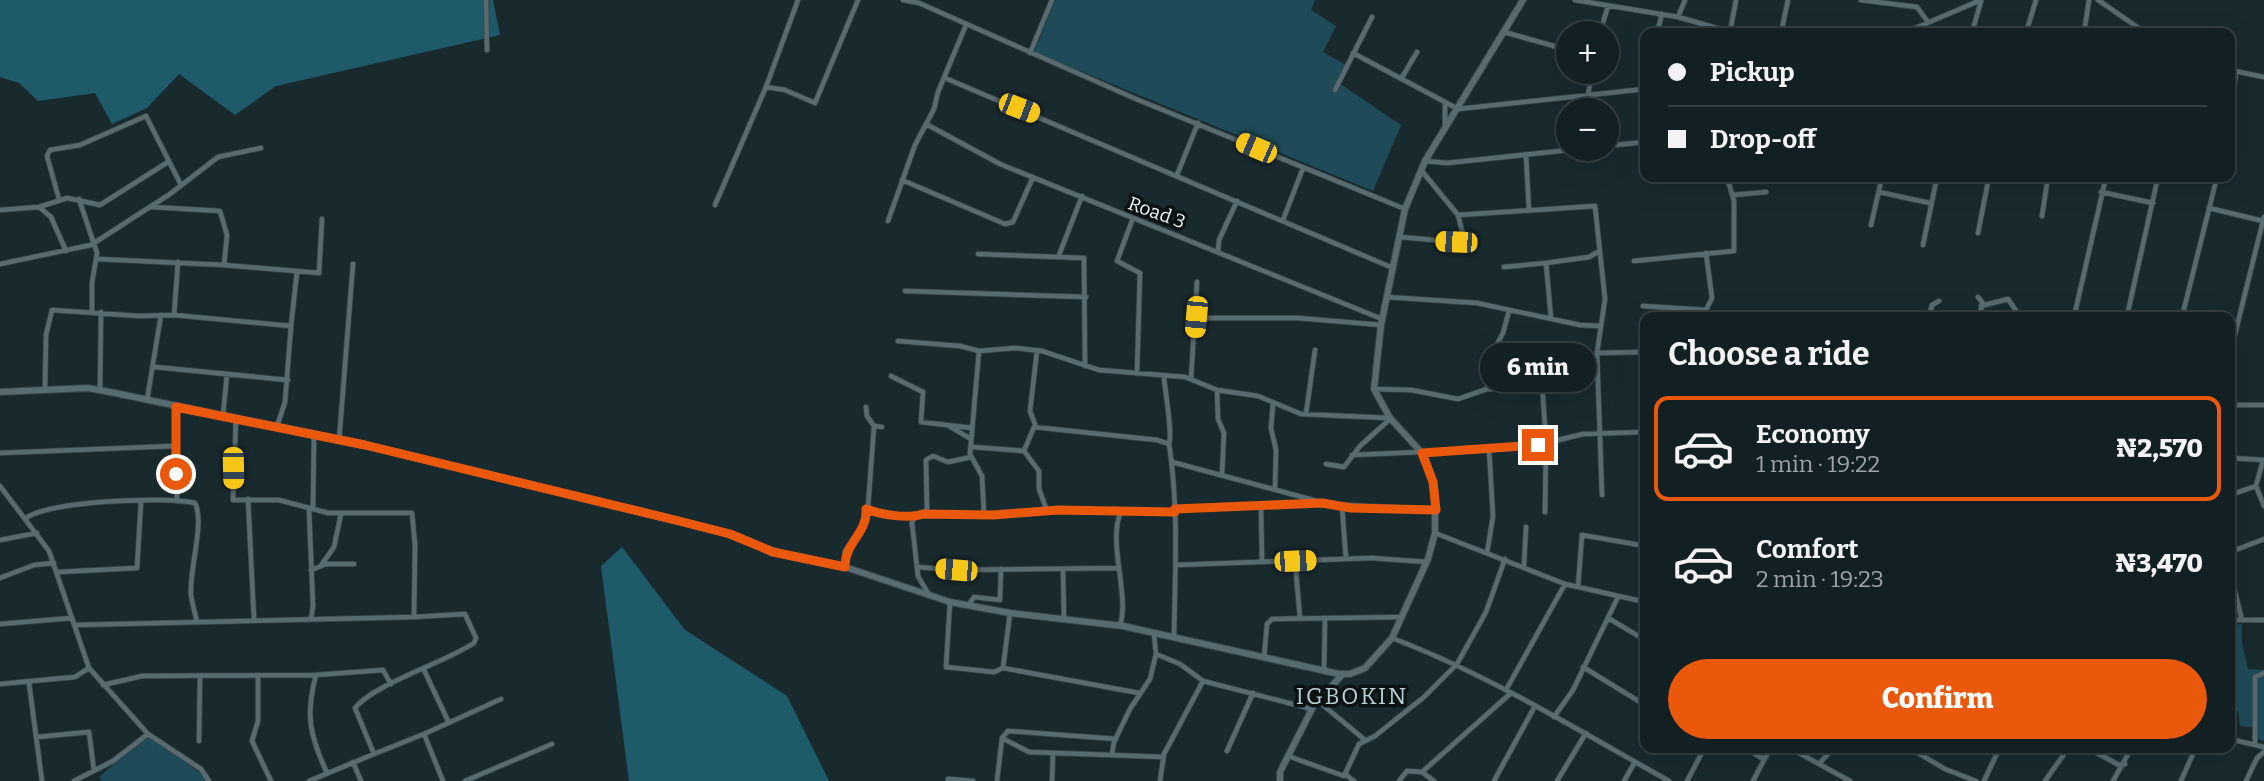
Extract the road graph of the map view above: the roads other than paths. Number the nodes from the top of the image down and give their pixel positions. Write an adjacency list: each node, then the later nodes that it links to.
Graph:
1 (486, 0): 36 (street)
2 (798, 0): 45 (street)
3 (858, 0): 45 (street)
4 (903, 0): 16 (street)
5 (1052, 0): 38 (street)
6 (1523, 0): 34 (main road)
7 (1575, 0): 17 (street)
8 (1685, 0): 21 (street)
9 (1736, 0): 27 (street)
10 (1788, 0): 28 (street)
11 (1861, 0): 23 (street)
12 (1977, 0): 23 (street); 30 (street)
13 (2036, 0): 31 (street)
14 (2089, 0): 32 (street)
15 (2099, 0): 33 (street)
16 (920, 1): 24 (street)
17 (1591, 2): 18 (street)
18 (1608, 6): 19 (street); 22 (street)
19 (1662, 14): 21 (street); 25 (street)
20 (1372, 17): 39 (street)
21 (1678, 17): 26 (street)
22 (1604, 21)
23 (1928, 22): 29 (street)
24 (963, 26): 38 (street); 42 (street)
25 (1658, 28)
26 (1715, 28)
27 (1733, 28)
28 (1782, 28)
29 (1918, 28)
30 (1973, 28)
31 (2028, 28)
32 (2085, 28)
33 (2135, 28)
34 (1504, 32): 35 (street); 49 (main road)
35 (1556, 47)
36 (487, 50)
37 (1417, 52): 43 (street)
38 (1030, 53): 53 (street)
39 (1353, 53): 43 (street); 47 (street)
40 (2235, 71): 41 (street)
41 (2264, 77)
42 (945, 78): 54 (street); 65 (street)
43 (1401, 79): 50 (street)
44 (1590, 84): 48 (street)
45 (766, 87): 87 (street)
46 (1640, 89): 48 (street)
47 (1335, 90)
48 (1588, 95): 51 (street)
49 (1466, 96): 51 (street); 52 (main road)
50 (1446, 105): 52 (street); 55 (street)
51 (1472, 107): 52 (street)
52 (1458, 110): 55 (main road)
53 (1198, 123): 63 (street); 65 (street)
54 (926, 124): 66 (street, Road 3); 67 (street)
55 (1445, 130): 61 (main road)
56 (1640, 143): 57 (street)
57 (1619, 145)
58 (261, 148): 76 (street)
59 (1556, 152): 60 (street)
60 (1526, 155): 61 (street); 93 (street)
61 (1425, 161): 64 (main road)
62 (168, 162): 76 (street); 82 (street); 83 (street)
63 (1303, 168): 91 (street); 99 (street)
64 (1421, 170): 91 (main road); 94 (street)
65 (1177, 175): 84 (street)
66 (1033, 177): 67 (street); 81 (street, Road 3)
67 (902, 180): 100 (street)
68 (1728, 182): 80 (street)
69 (1881, 182): 78 (street)
70 (1936, 182): 85 (street)
71 (1988, 182): 102 (street)
72 (2047, 182): 95 (street)
73 (2104, 182): 79 (street)
74 (2157, 182): 86 (street)
75 (2216, 182): 90 (street)
76 (181, 185): 88 (street)
77 (1766, 192): 80 (street)
78 (1879, 192): 85 (street); 101 (street)
79 (2101, 192): 86 (street); 138 (street)
80 (1732, 195): 111 (street)
81 (1082, 196): 96 (street, Road 3); 113 (street)
82 (59, 199): 83 (street); 89 (street)
83 (79, 199): 105 (street)
84 (1237, 201): 99 (street); 104 (street)
85 (1930, 203): 106 (street)
86 (2153, 204): 139 (street)
87 (715, 205)
88 (151, 207): 105 (street); 120 (street)
89 (39, 208): 92 (street); 109 (street)
90 (2208, 208): 98 (street); 140 (street)
91 (1405, 209): 103 (main road)
92 (0, 210)
93 (1529, 210): 94 (street); 108 (street)
94 (1458, 215): 103 (street)
95 (2042, 216)
96 (1133, 218): 107 (street, Road 3); 158 (street)
97 (322, 219): 123 (street)
98 (2263, 219): 148 (street)
99 (1283, 220): 122 (street)
100 (888, 221)
101 (1871, 225)
102 (1978, 233)
103 (1400, 237): 122 (main road)
104 (1219, 240): 107 (street); 110 (street)
105 (96, 242): 109 (street); 114 (street)
106 (1923, 245)
107 (1209, 247): 110 (street, Road 3)
108 (1601, 250): 117 (street); 147 (street)
109 (66, 251): 118 (street)
110 (1218, 252): 145 (street, Road 3)
111 (1706, 253): 115 (street); 130 (street)
112 (978, 254): 113 (street)
113 (1059, 255): 126 (street)
114 (97, 259): 116 (street); 133 (street)
115 (1634, 261)
116 (178, 262): 120 (street); 142 (street)
117 (1546, 263): 121 (street); 144 (street)
118 (0, 264)
119 (353, 264): 191 (street)
120 (224, 265): 123 (street)
121 (1504, 267)
122 (1393, 268): 127 (main road)
123 (297, 272): 146 (street)
124 (1197, 282): 143 (street)
125 (905, 291): 126 (street)
126 (1086, 297): 156 (street)
127 (1386, 297): 132 (street); 145 (main road)
128 (1978, 297): 131 (street)
129 (1939, 301): 135 (street)
130 (1643, 306)
131 (1981, 306): 136 (street); 137 (street)
132 (1509, 310): 144 (street); 166 (street)
133 (92, 311): 134 (street); 164 (street)
134 (102, 312): 141 (street); 168 (street)
135 (1930, 312)
136 (1980, 312)
137 (2017, 312)
138 (2075, 312)
139 (2128, 312)
140 (2183, 312)
141 (161, 315): 142 (street); 157 (street)
142 (174, 315): 146 (street)
143 (1196, 317): 145 (street); 162 (street)
144 (1551, 318): 147 (street)
145 (1382, 322): 165 (main road)
146 (291, 326): 163 (street)
147 (1601, 326): 154 (street)
148 (2235, 334)
149 (898, 341): 150 (street)
150 (979, 351): 151 (street); 185 (street)
151 (1037, 351): 156 (street); 186 (street)
152 (1315, 351): 177 (street)
153 (1640, 352): 154 (street)
154 (1597, 353): 187 (street)
155 (1530, 359): 167 (street)
156 (1085, 366): 158 (street)
157 (155, 367): 159 (street); 171 (street)
158 (1138, 372): 161 (street)
159 (227, 374): 163 (street); 178 (street)
160 (891, 376): 183 (street)
161 (1164, 377): 162 (street); 193 (street)
162 (1191, 379): 169 (street)
163 (288, 380): 181 (street)
164 (45, 387): 168 (main road); 170 (main road)
165 (1374, 389): 166 (street); 180 (main road)
166 (1487, 389): 167 (street)
167 (1541, 389): 192 (street)
168 (100, 390): 171 (main road)
169 (1217, 390): 172 (street); 206 (street)
170 (0, 392)
171 (147, 400): 175 (main road)
172 (1273, 404): 177 (street); 209 (street)
173 (2235, 405): 174 (street)
174 (2264, 405)
175 (176, 407): 178 (main road); 194 (street)
176 (866, 407): 182 (street)
177 (1306, 414): 180 (street)
178 (223, 416): 179 (main road)
179 (236, 418): 181 (main road); 212 (street)
180 (1390, 418): 199 (main road); 200 (street)
181 (277, 426): 189 (main road)
182 (874, 426): 184 (street); 220 (street)
183 (948, 426): 185 (street); 190 (street)
184 (882, 427)
185 (972, 428): 190 (street)
186 (1036, 428): 193 (street); 197 (street)
187 (1599, 432): 188 (street); 192 (street); 211 (street)
188 (1640, 432)
189 (314, 434): 191 (main road); 219 (street)
190 (972, 440): 195 (street)
191 (339, 442): 249 (main road)
192 (1546, 442): 196 (street); 224 (street)
193 (1169, 444): 203 (street)
194 (174, 446): 198 (street); 213 (street)
195 (973, 447): 197 (street); 201 (street)
196 (1489, 449): 199 (street); 238 (street)
197 (1024, 451): 222 (street)
198 (0, 453)
199 (1422, 453): 200 (street); 221 (main road)
200 (1352, 455): 205 (street)
201 (971, 457): 226 (street); 227 (street)
202 (2235, 458): 204 (street)
203 (1172, 461): 206 (street); 223 (street)
204 (2264, 462): 208 (street)
205 (1326, 464)
206 (1222, 474): 209 (street)
207 (0, 486): 230 (street)
208 (2256, 486): 210 (street); 217 (street)
209 (1275, 488): 215 (street)
210 (2235, 493)
211 (1602, 495)
212 (248, 499): 219 (street); 273 (street)
213 (177, 501): 214 (street); 278 (street)
214 (141, 502): 230 (street); 255 (street)
215 (1322, 503): 216 (street); 218 (street)
216 (1342, 506): 221 (street); 239 (street)
217 (2264, 506)
218 (1261, 507): 223 (street); 242 (street)
219 (309, 509): 225 (street); 253 (street)
220 (866, 509): 229 (street); 249 (street)
221 (1436, 510): 233 (main road)
222 (1047, 511): 227 (street); 228 (street)
223 (1175, 511): 228 (street); 247 (street)
224 (1545, 512)
225 (341, 514): 245 (street); 266 (street)
226 (923, 514): 227 (street); 229 (street)
227 (984, 514)
228 (1119, 514): 251 (street)
229 (914, 517): 250 (street)
230 (26, 518): 232 (street)
231 (1526, 527): 248 (street)
232 (37, 533): 235 (street); 244 (street)
233 (1435, 533): 238 (street); 243 (main road)
234 (2264, 539): 237 (street)
235 (0, 540)
236 (1640, 545): 258 (street)
237 (2235, 550)
238 (1488, 553): 240 (street)
239 (1346, 559): 241 (street); 243 (street)
240 (1505, 559): 248 (street); 288 (street)
241 (1295, 561): 242 (street); 269 (street)
242 (1262, 562): 247 (street)
243 (1427, 562): 267 (main road)
244 (54, 563): 255 (street); 256 (street)
245 (322, 564): 246 (street); 253 (street)
246 (354, 564)
247 (1176, 565): 283 (street)
248 (1524, 565): 257 (street)
249 (845, 567): 260 (main road)
250 (920, 568): 252 (street); 260 (street)
251 (1118, 568): 254 (street); 281 (street)
252 (1002, 569): 254 (street); 264 (street)
253 (311, 570): 272 (street)
254 (1063, 570): 274 (street)
255 (58, 572): 268 (street)
256 (0, 578)
257 (1566, 584): 258 (street); 304 (street)
258 (1578, 587): 261 (street)
259 (2235, 592): 276 (street)
260 (930, 595): 262 (main road)
261 (1618, 597): 263 (street); 271 (street)
262 (950, 601): 264 (main road); 291 (street)
263 (1640, 601)
264 (969, 604): 265 (main road)
265 (1010, 613): 274 (main road); 291 (street)
266 (414, 617): 272 (street); 292 (street)
267 (1401, 617): 270 (street); 285 (main road)
268 (72, 618): 279 (street); 280 (street)
269 (1300, 618): 270 (street); 287 (street)
270 (1325, 618): 293 (street)
271 (1608, 618): 284 (street); 289 (street)
272 (311, 619): 273 (street)
273 (254, 620): 278 (street)
274 (1064, 620): 281 (main road)
275 (2235, 620): 276 (street)
276 (2242, 620): 277 (street)
277 (2264, 620)
278 (197, 622): 280 (street)
279 (0, 624)
280 (75, 625): 290 (street)
281 (1120, 626): 282 (main road)
282 (1154, 634): 283 (main road); 286 (street)
283 (1174, 637): 287 (main road)
284 (1640, 637)
285 (1392, 638): 288 (street); 295 (main road)
286 (1156, 654): 299 (street); 305 (street)
287 (1264, 659): 293 (main road)
288 (1457, 664): 304 (street); 320 (street)
289 (1583, 667): 309 (street); 312 (street)
290 (89, 668): 300 (street); 303 (street)
291 (1003, 668): 305 (street)
292 (424, 670): 302 (street); 313 (street)
293 (1324, 671): 295 (main road)
294 (2264, 673): 324 (street)
295 (1343, 674): 308 (main road)
296 (258, 675): 297 (street); 298 (street); 359 (street)
297 (316, 675): 302 (street); 353 (street)
298 (200, 676): 303 (street); 322 (street)
299 (1203, 681): 306 (street); 343 (street)
300 (29, 683): 301 (street); 317 (street)
301 (0, 684)
302 (391, 684): 340 (street)
303 (103, 685): 315 (street)
304 (1509, 692): 310 (street); 352 (street)
305 (1139, 693): 319 (street)
306 (1253, 694): 311 (street); 326 (street)
307 (501, 699): 313 (street)
308 (1318, 702): 311 (main road); 320 (street)
309 (1640, 702)
310 (1535, 706): 312 (street); 372 (street)
311 (1312, 709): 342 (main road)
312 (1554, 717): 314 (street)
313 (449, 723): 316 (street)
314 (1586, 733): 346 (street); 373 (street)
315 (148, 734): 350 (street); 358 (street)
316 (424, 734): 340 (street); 362 (street)
317 (37, 737): 350 (street); 356 (street)
318 (1002, 738): 319 (street); 328 (street); 365 (street)
319 (1116, 739): 341 (street)
320 (1365, 740): 349 (street)
321 (2235, 740): 324 (street)
322 (200, 741)
323 (552, 744): 363 (street)
324 (2255, 744): 325 (street)
325 (2264, 747)
326 (1227, 751)
327 (2264, 752): 384 (street)
328 (1053, 753): 341 (street); 366 (street)
329 (1702, 753): 376 (street)
330 (1754, 753): 344 (street)
331 (1767, 753): 344 (street)
332 (1798, 753): 347 (street)
333 (1829, 753): 347 (street)
334 (1918, 753): 379 (street)
335 (1997, 753): 380 (street)
336 (2065, 753): 381 (street)
337 (2097, 753): 348 (street)
338 (2129, 753): 348 (street)
339 (2193, 753): 383 (street)
340 (374, 754): 345 (street)
341 (1112, 754): 343 (street)
342 (1288, 756): 351 (street); 368 (main road)
343 (1163, 758): 367 (street)
344 (1763, 759): 377 (street)
345 (353, 762): 353 (street); 361 (street)
346 (1635, 762): 374 (street); 375 (street)
347 (1819, 764): 378 (street)
348 (2121, 766): 382 (street)
349 (1346, 768): 351 (street); 354 (street)
350 (94, 771): 357 (street)
351 (1337, 771): 354 (street)
352 (1422, 772): 370 (street); 371 (street)
353 (327, 773): 360 (street)
354 (1345, 776): 369 (street)
355 (948, 779): 364 (street)
356 (42, 781)
357 (75, 781)
358 (209, 781)
359 (271, 781)
360 (309, 781)
361 (361, 781)
362 (443, 781)
363 (466, 781)
364 (973, 781)
365 (997, 781)
366 (1052, 781)
367 (1160, 781)
368 (1280, 781)
369 (1354, 781)
370 (1399, 781)
371 (1434, 781)
372 (1494, 781)
373 (1558, 781)
374 (1624, 781)
375 (1669, 781)
376 (1687, 781)
377 (1753, 781)
378 (1850, 781)
379 (1976, 781)
380 (1984, 781)
381 (2045, 781)
382 (2113, 781)
383 (2181, 781)
384 (2246, 781)

